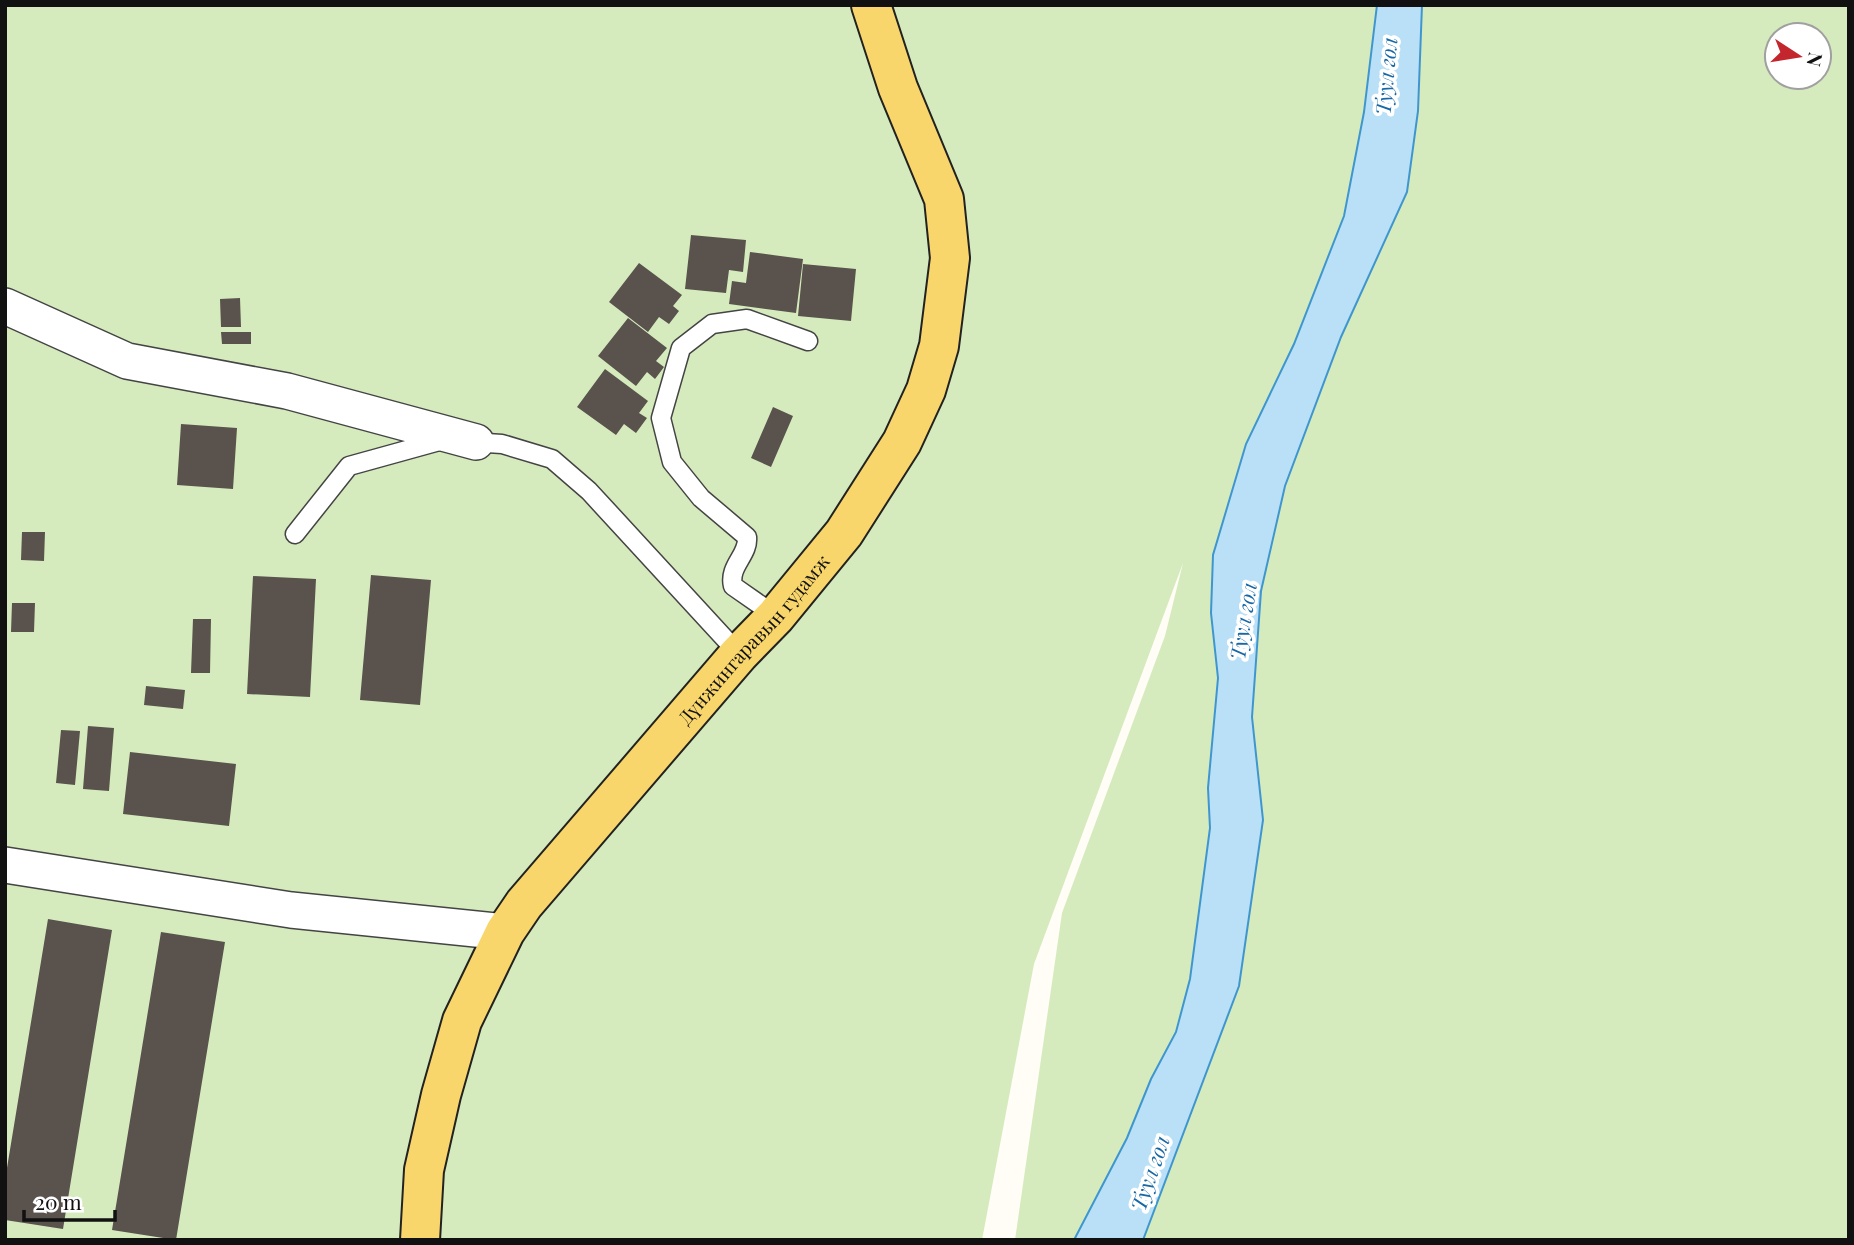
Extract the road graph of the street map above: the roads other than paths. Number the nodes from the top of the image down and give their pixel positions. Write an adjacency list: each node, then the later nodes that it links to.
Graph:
1 (871, 5): 6 (main road, Дүнжингаравын гудамж)
2 (5, 306): 4 (street)
3 (808, 341): 6 (lane)
4 (476, 442): 5 (lane); 7 (lane)
5 (295, 534)
6 (776, 617): 7 (main road, Дүнжингаравын гудамж)
7 (738, 654): 9 (main road, Дүнжингаравын гудамж)
8 (5, 865): 9 (street)
9 (505, 932): 10 (main road, Дүнжингаравын гудамж)
10 (420, 1240)

